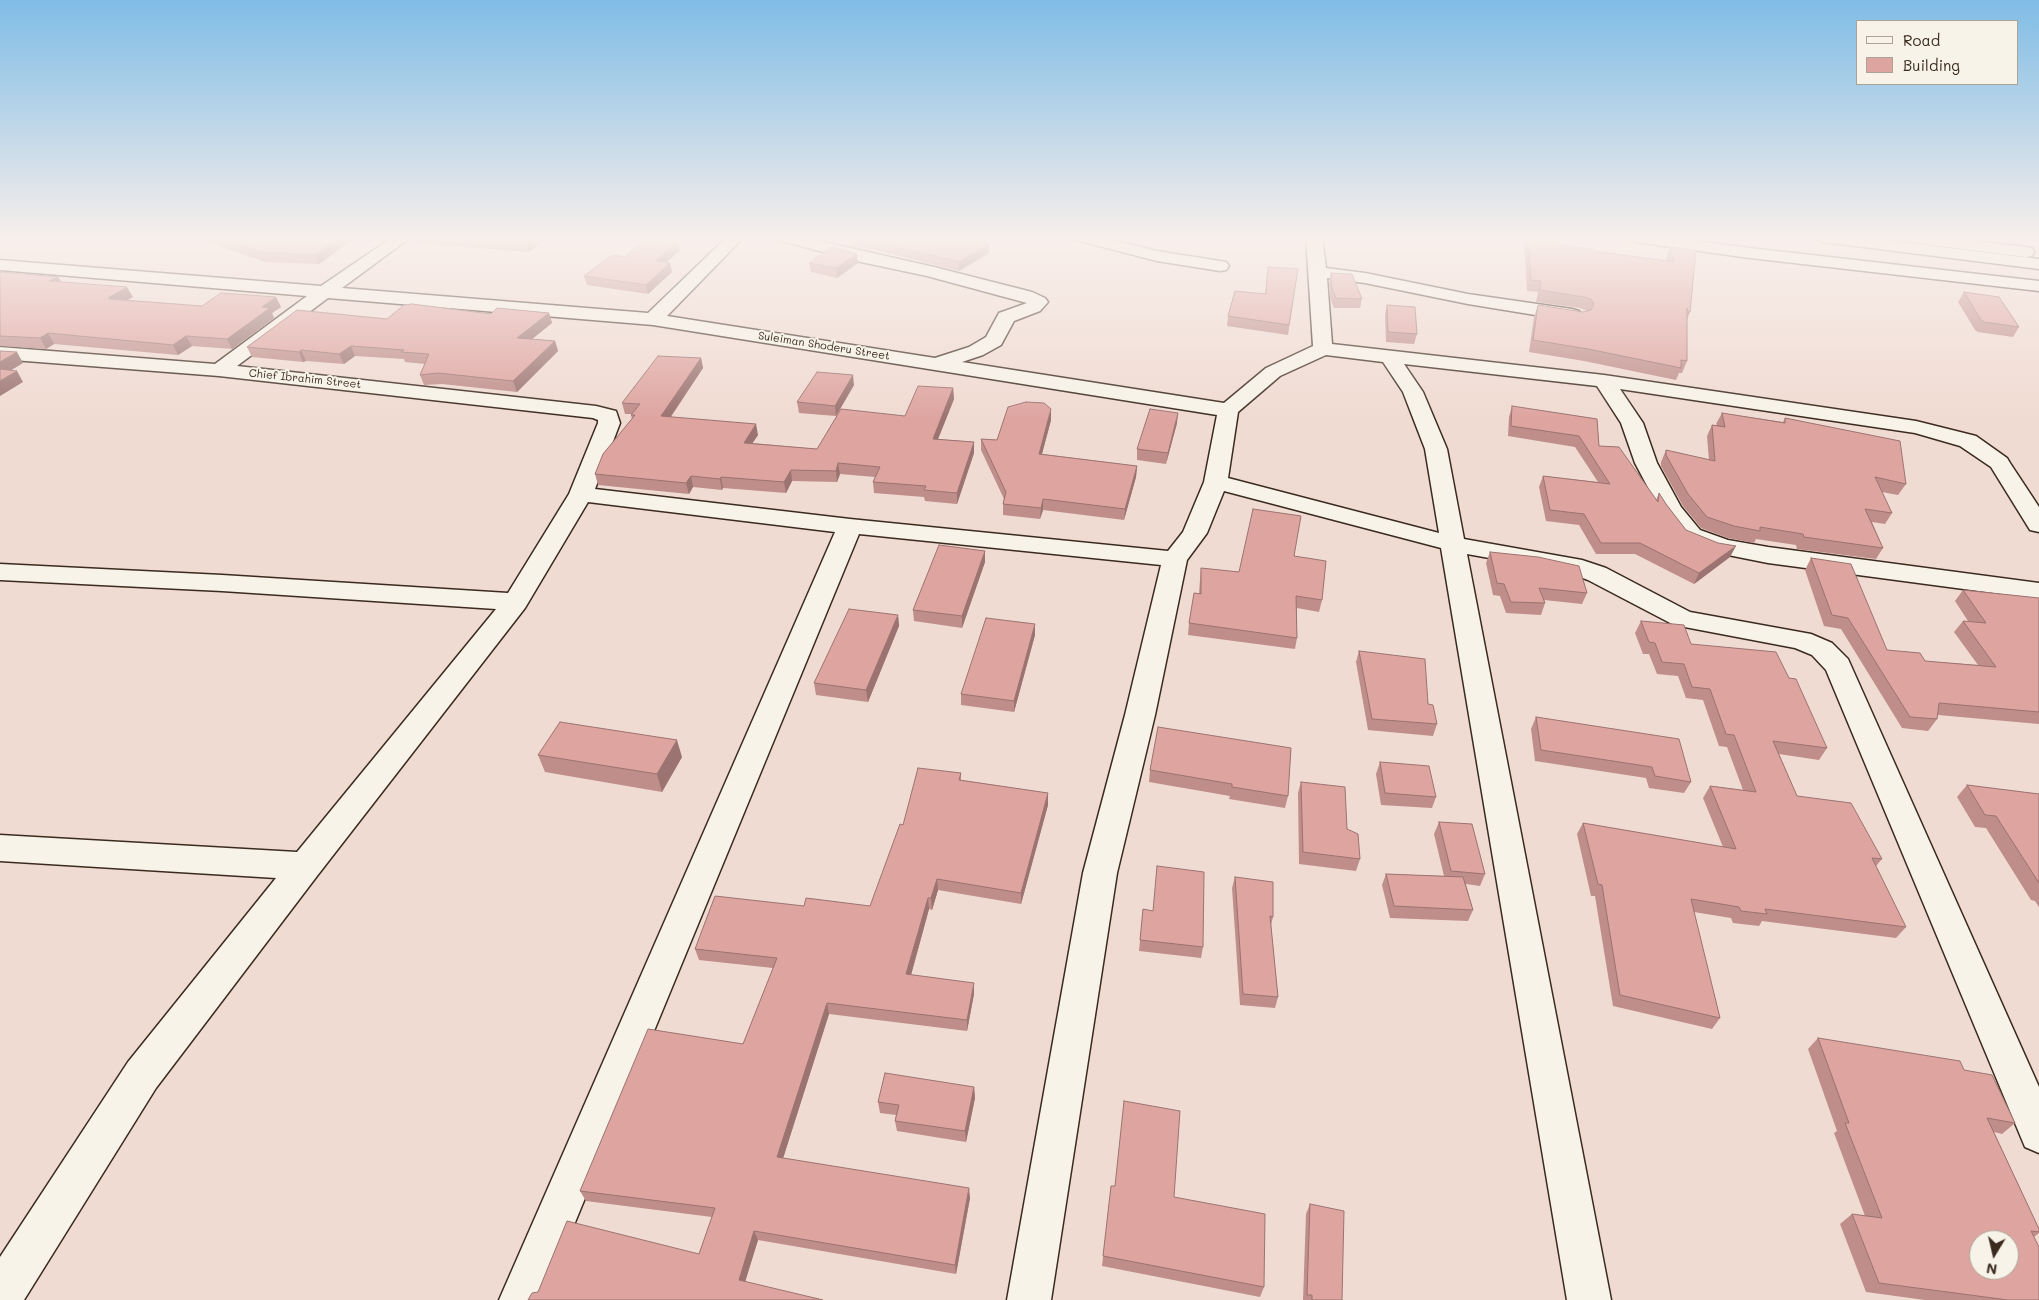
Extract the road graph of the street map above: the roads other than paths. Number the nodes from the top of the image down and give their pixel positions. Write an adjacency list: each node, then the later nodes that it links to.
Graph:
1 (316, 298): 13 (main road)
2 (393, 298): 8 (main road, Suleiman Shoderu Street)
3 (675, 298): 8 (main road)
4 (1030, 298): 12 (main road)
5 (1320, 298): 9 (main road)
6 (1461, 298): 7 (main road)
7 (1579, 316)
8 (653, 319): 12 (main road, Suleiman Shoderu Street)
9 (1323, 349): 11 (main road); 15 (main road)
10 (0, 353): 13 (main road, Chief Ibrahim Street)
11 (1390, 358): 14 (main road); 20 (main road)
12 (938, 364): 15 (main road, Suleiman Shoderu Street)
13 (219, 370): 17 (main road, Chief Ibrahim Street)
14 (1604, 381): 18 (main road); 23 (main road)
15 (1228, 410): 16 (main road)
16 (1216, 482): 20 (main road); 21 (main road)
17 (581, 494): 19 (main road); 24 (main road)
18 (2039, 525)
19 (850, 526): 21 (main road); 29 (main road)
20 (1453, 544): 27 (main road); 31 (main road)
21 (1175, 559): 30 (main road)
22 (0, 572): 24 (main road)
23 (2039, 590)
24 (516, 602): 26 (main road)
25 (0, 848): 26 (main road)
26 (305, 866): 28 (main road)
27 (2039, 1132)
28 (0, 1296)
29 (521, 1300)
30 (1029, 1300)
31 (1589, 1300)

